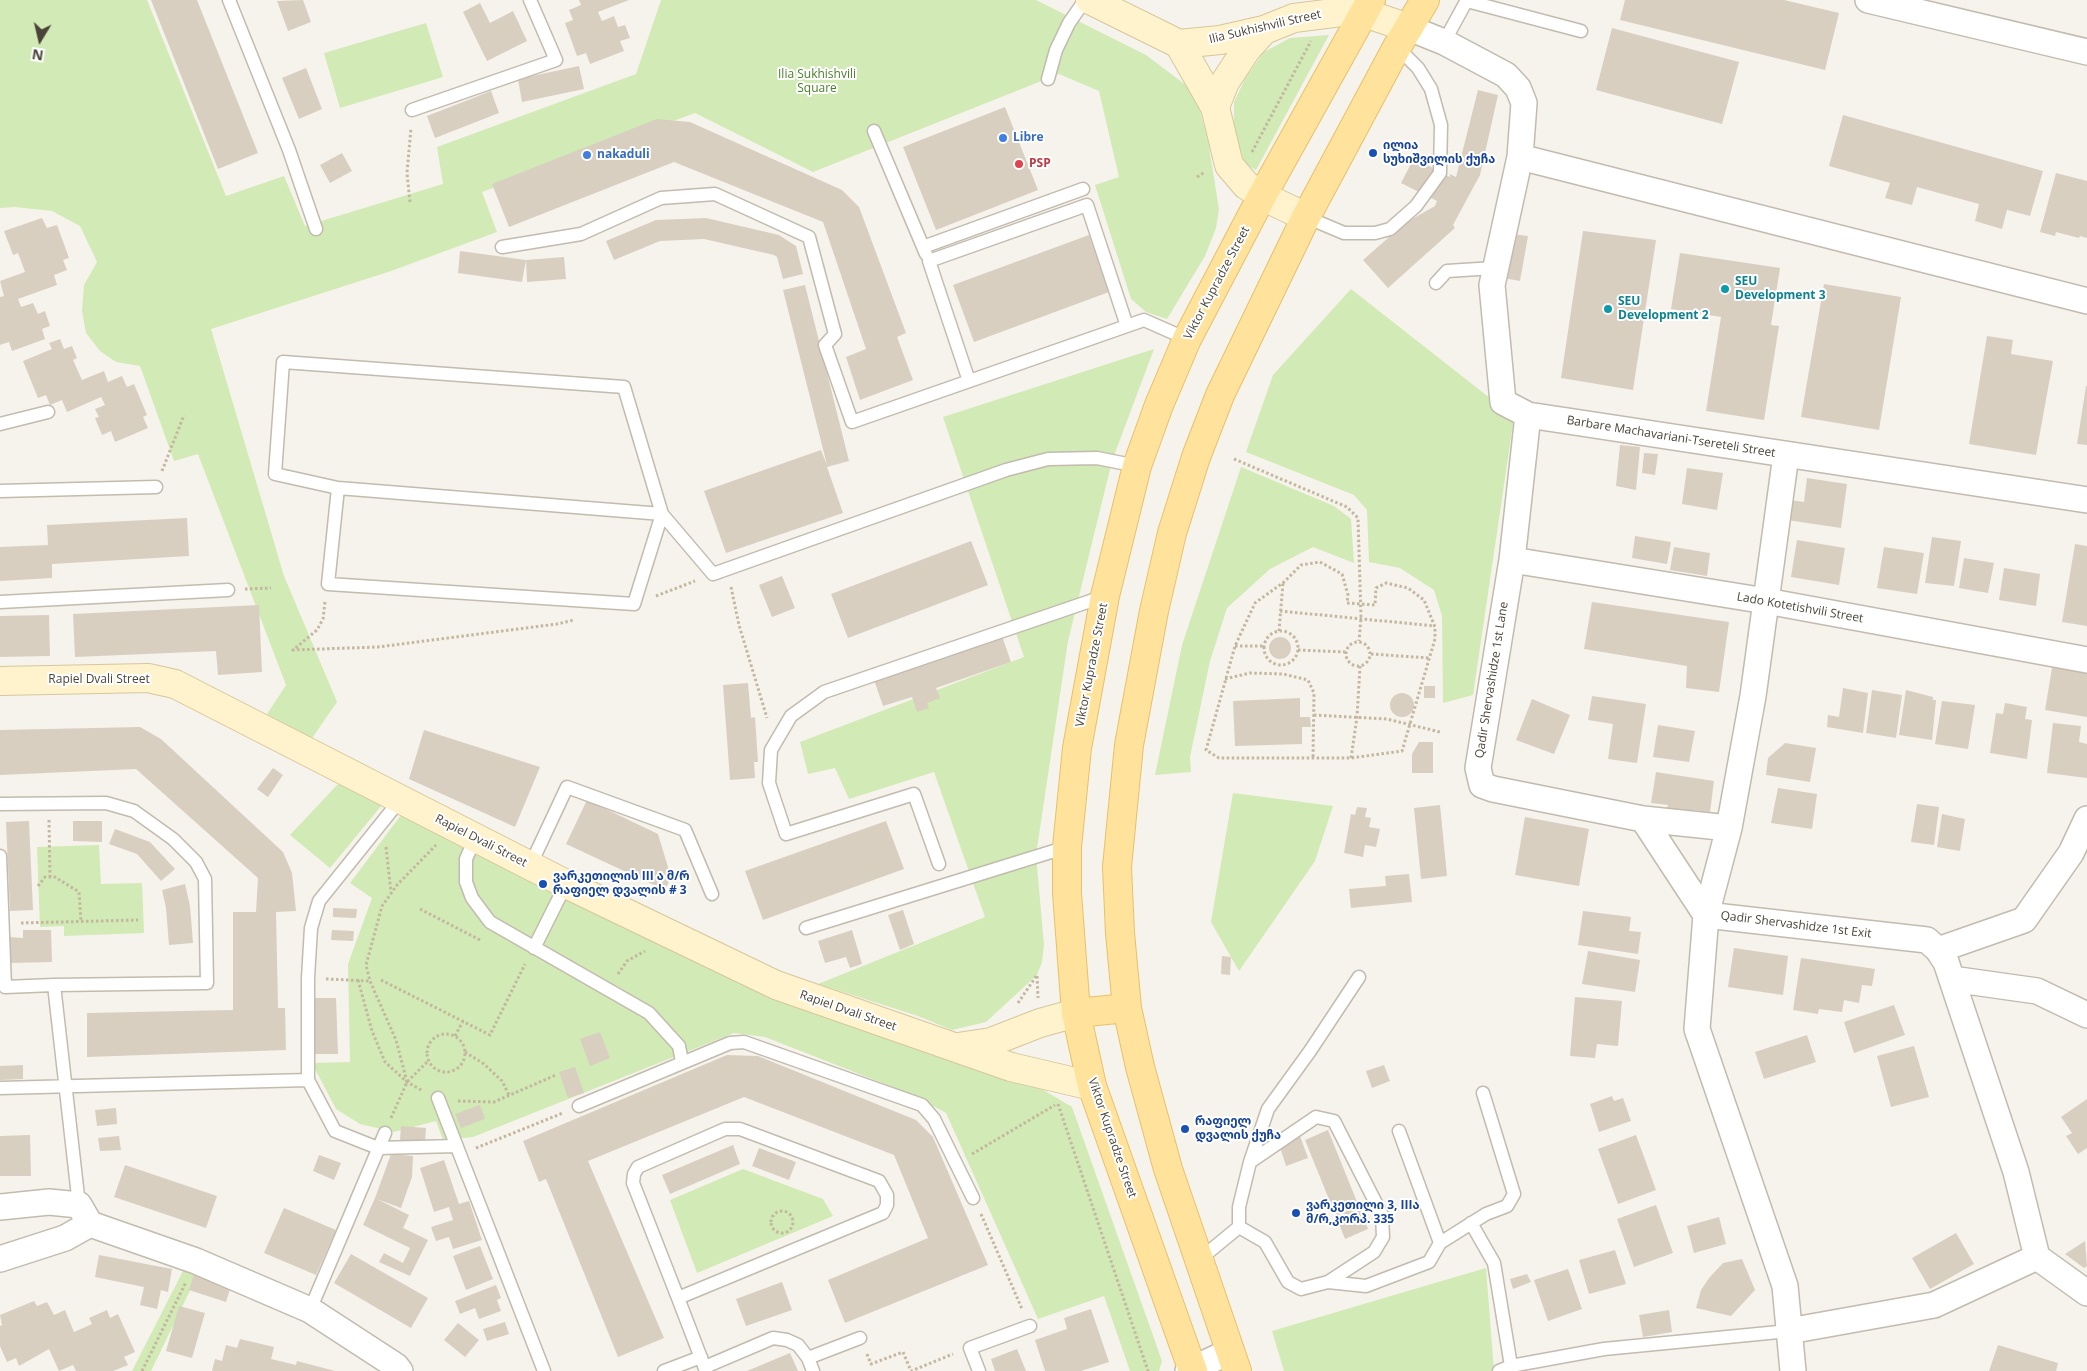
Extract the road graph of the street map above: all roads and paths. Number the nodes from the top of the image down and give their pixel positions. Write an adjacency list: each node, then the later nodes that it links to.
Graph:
1 (228, 0): 26 (lane)
2 (530, 0): 18 (lane)
3 (1085, 0): 16 (lane)
4 (1090, 0): 14 (street)
5 (1425, 0): 11 (main road)
6 (1467, 0): 10 (lane); 13 (lane)
7 (1868, 0): 15 (street)
8 (1368, 7): 9 (street, Ilia Sukhishvili Street); 11 (street, Ilia Sukhishvili Street); 23 (main road, Viktor Kupradze Street)
9 (1264, 30): 14 (street, Ilia Sukhishvili Street); 17 (street)
10 (1581, 31)
11 (1403, 37): 13 (street, Barbare Machavariani-Tsereteli Street); 25 (main road); 25 (lane)
12 (1312, 39): 20 (path)
13 (1444, 42): 21 (street, Barbare Machavariani-Tsereteli Street)
14 (1179, 44): 17 (street)
15 (2087, 52)
16 (1048, 79)
17 (1215, 107): 23 (street)
18 (412, 110): 24 (path)
19 (874, 131): 28 (lane)
20 (1252, 153)
21 (1520, 157): 30 (street, Barbare Machavariani-Tsereteli Street); 32 (street)
22 (1083, 189): 28 (lane)
23 (1262, 196): 25 (street); 34 (main road, Viktor Kupradze Street)
24 (410, 202)
25 (1306, 218): 119 (main road)
26 (316, 229)
27 (502, 247): 35 (lane)
28 (922, 247): 29 (lane)
29 (929, 261): 33 (lane); 35 (lane)
30 (1494, 268): 31 (lane); 38 (street, Barbare Machavariani-Tsereteli Street)
31 (1436, 283)
32 (2087, 301)
33 (1127, 326): 34 (lane); 35 (lane)
34 (1187, 339): 42 (main road, Viktor Kupradze Street)
35 (969, 381)
36 (48, 412): 39 (lane)
37 (184, 415): 43 (path)
38 (1528, 415): 40 (street, Barbare Machavariani-Tsereteli Street); 48 (street, Qadir Shervashidze 1st Lane)
39 (0, 424)
40 (1786, 455): 46 (street, Barbare Machavariani-Tsereteli Street); 55 (street)
41 (1234, 458): 58 (path)
42 (1137, 466): 49 (lane); 54 (main road, Viktor Kupradze Street)
43 (156, 487): 45 (lane)
44 (338, 488): 47 (lane); 47 (lane); 51 (lane)
45 (0, 491)
46 (2087, 500)
47 (662, 514): 49 (lane); 57 (lane)
48 (1512, 560): 55 (street, Lado Kotetishvili Street); 87 (street, Qadir Shervashidze 1st Lane)
49 (728, 569): 57 (path); 81 (path)
50 (1284, 582): 58 (path); 59 (path); 65 (path)
51 (328, 584): 57 (lane); 61 (path)
52 (271, 588): 53 (path)
53 (228, 590): 56 (lane)
54 (1105, 596): 81 (lane); 92 (main road, Viktor Kupradze Street)
55 (1766, 601): 71 (street, Lado Kotetishvili Street); 90 (street)
56 (0, 602)
57 (634, 604)
58 (1361, 605): 60 (path); 62 (path)
59 (1280, 611): 60 (path); 63 (path)
60 (1361, 618): 62 (path); 64 (path)
61 (576, 619)
62 (1435, 627): 70 (path)
63 (1278, 632): 66 (path); 67 (path)
64 (1359, 641): 68 (path); 69 (path)
65 (1235, 646): 66 (path); 75 (path)
66 (1264, 646): 72 (path)
67 (1298, 650): 68 (path); 72 (path)
68 (1346, 652): 73 (path)
69 (1371, 654): 70 (path); 73 (path)
70 (1430, 658): 79 (path)
71 (2087, 660)
72 (1283, 665): 74 (path)
73 (1360, 666): 78 (path)
74 (1283, 674): 75 (path); 77 (path)
75 (1225, 679): 82 (path)
76 (0, 681): 84 (street, Rapiel Dvali Street)
77 (1314, 715): 78 (path); 82 (path)
78 (1357, 716): 79 (path); 83 (path)
79 (1411, 725): 80 (path); 83 (path)
80 (1440, 732)
81 (775, 743): 94 (lane)
82 (1313, 758): 83 (path)
83 (1351, 758)
84 (400, 800): 89 (lane); 91 (street, Rapiel Dvali Street)
85 (0, 804): 86 (lane)
86 (48, 804): 96 (path); 117 (lane)
87 (1643, 819): 90 (street, Qadir Shervashidze 1st Lane); 102 (street)
88 (2087, 819): 108 (street)
89 (381, 824): 100 (path); 112 (lane)
90 (1729, 828): 102 (street)
91 (464, 833): 95 (street, Rapiel Dvali Street); 100 (path); 107 (lane)
92 (1067, 847): 106 (lane); 121 (main road, Viktor Kupradze Street)
93 (0, 856): 99 (lane)
94 (939, 864)
95 (530, 866): 97 (street, Rapiel Dvali Street); 101 (lane)
96 (50, 877): 98 (path); 104 (path)
97 (566, 884): 107 (lane); 126 (street, Rapiel Dvali Street)
98 (38, 886)
99 (1, 891): 105 (lane)
100 (391, 893): 116 (path)
101 (712, 894)
102 (1706, 915): 108 (street, Qadir Shervashidze 1st Exit); 162 (street, Qadir Shervashidze 1st Exit)
103 (138, 920): 104 (path)
104 (81, 922): 105 (path)
105 (2, 924): 117 (lane)
106 (806, 928)
107 (534, 948): 118 (lane)
108 (1938, 950): 113 (street)
109 (646, 951): 118 (path)
110 (526, 963): 123 (path)
111 (1359, 977): 144 (lane)
112 (308, 978): 114 (path); 131 (lane)
113 (1952, 979): 122 (street); 153 (street)
114 (358, 980): 116 (path); 132 (path)
115 (381, 980): 123 (path)
116 (370, 981): 132 (path)
117 (54, 985): 133 (lane)
118 (607, 989): 129 (lane)
119 (1127, 1008): 121 (main road); 155 (main road)
120 (1014, 1010): 124 (path)
121 (1076, 1013): 124 (street, Rapiel Dvali Street); 134 (main road, Viktor Kupradze Street)
122 (2087, 1015)
123 (462, 1021): 125 (path)
124 (1040, 1023): 126 (street, Rapiel Dvali Street)
125 (455, 1036): 127 (path); 128 (path)
126 (956, 1047): 134 (street, Rapiel Dvali Street)
127 (465, 1052): 128 (path); 137 (path)
128 (428, 1061): 132 (path)
129 (682, 1062): 139 (lane); 145 (lane)
130 (556, 1074): 137 (path)
131 (308, 1080): 133 (lane); 142 (lane)
132 (407, 1082): 138 (path); 141 (path)
133 (64, 1086): 135 (lane); 149 (lane)
134 (1092, 1086): 169 (main road, Viktor Kupradze Street)
135 (0, 1088)
136 (1483, 1093): 150 (lane)
137 (510, 1095): 138 (path)
138 (438, 1098): 143 (lane)
139 (579, 1106): 143 (path)
140 (1399, 1131): 152 (lane)
141 (385, 1133): 142 (lane)
142 (378, 1148): 143 (lane); 160 (lane)
143 (458, 1151): 172 (lane)
144 (1250, 1162): 151 (lane); 157 (lane)
145 (956, 1163): 146 (lane); 176 (path)
146 (973, 1198): 161 (path)
147 (0, 1207): 149 (street)
148 (776, 1212): 148 (path)
149 (84, 1215): 154 (street); 156 (street)
150 (1471, 1223): 152 (lane); 168 (lane)
151 (1239, 1227): 155 (lane); 157 (lane)
152 (1440, 1243): 157 (lane)
153 (2037, 1257): 158 (street); 162 (street)
154 (0, 1259)
155 (1200, 1259): 166 (main road)
156 (196, 1262): 160 (street); 170 (path)
157 (1328, 1282)
158 (2087, 1293)
159 (678, 1298): 159 (lane); 167 (lane)
160 (310, 1310): 171 (street)
161 (1030, 1326): 164 (lane)
162 (1789, 1330): 168 (lane); 177 (street, Qadir Shervashidze 1st Exit)
163 (860, 1338): 164 (path); 165 (lane)
164 (970, 1348): 175 (lane)
165 (808, 1358): 167 (lane); 174 (lane)
166 (1234, 1361): 169 (street)
167 (704, 1365): 173 (lane)
168 (1505, 1368)
169 (1191, 1370)
170 (142, 1371)
171 (400, 1371)
172 (544, 1371)
173 (664, 1371)
174 (813, 1371)
175 (979, 1371)
176 (1148, 1371)
177 (1793, 1371)

